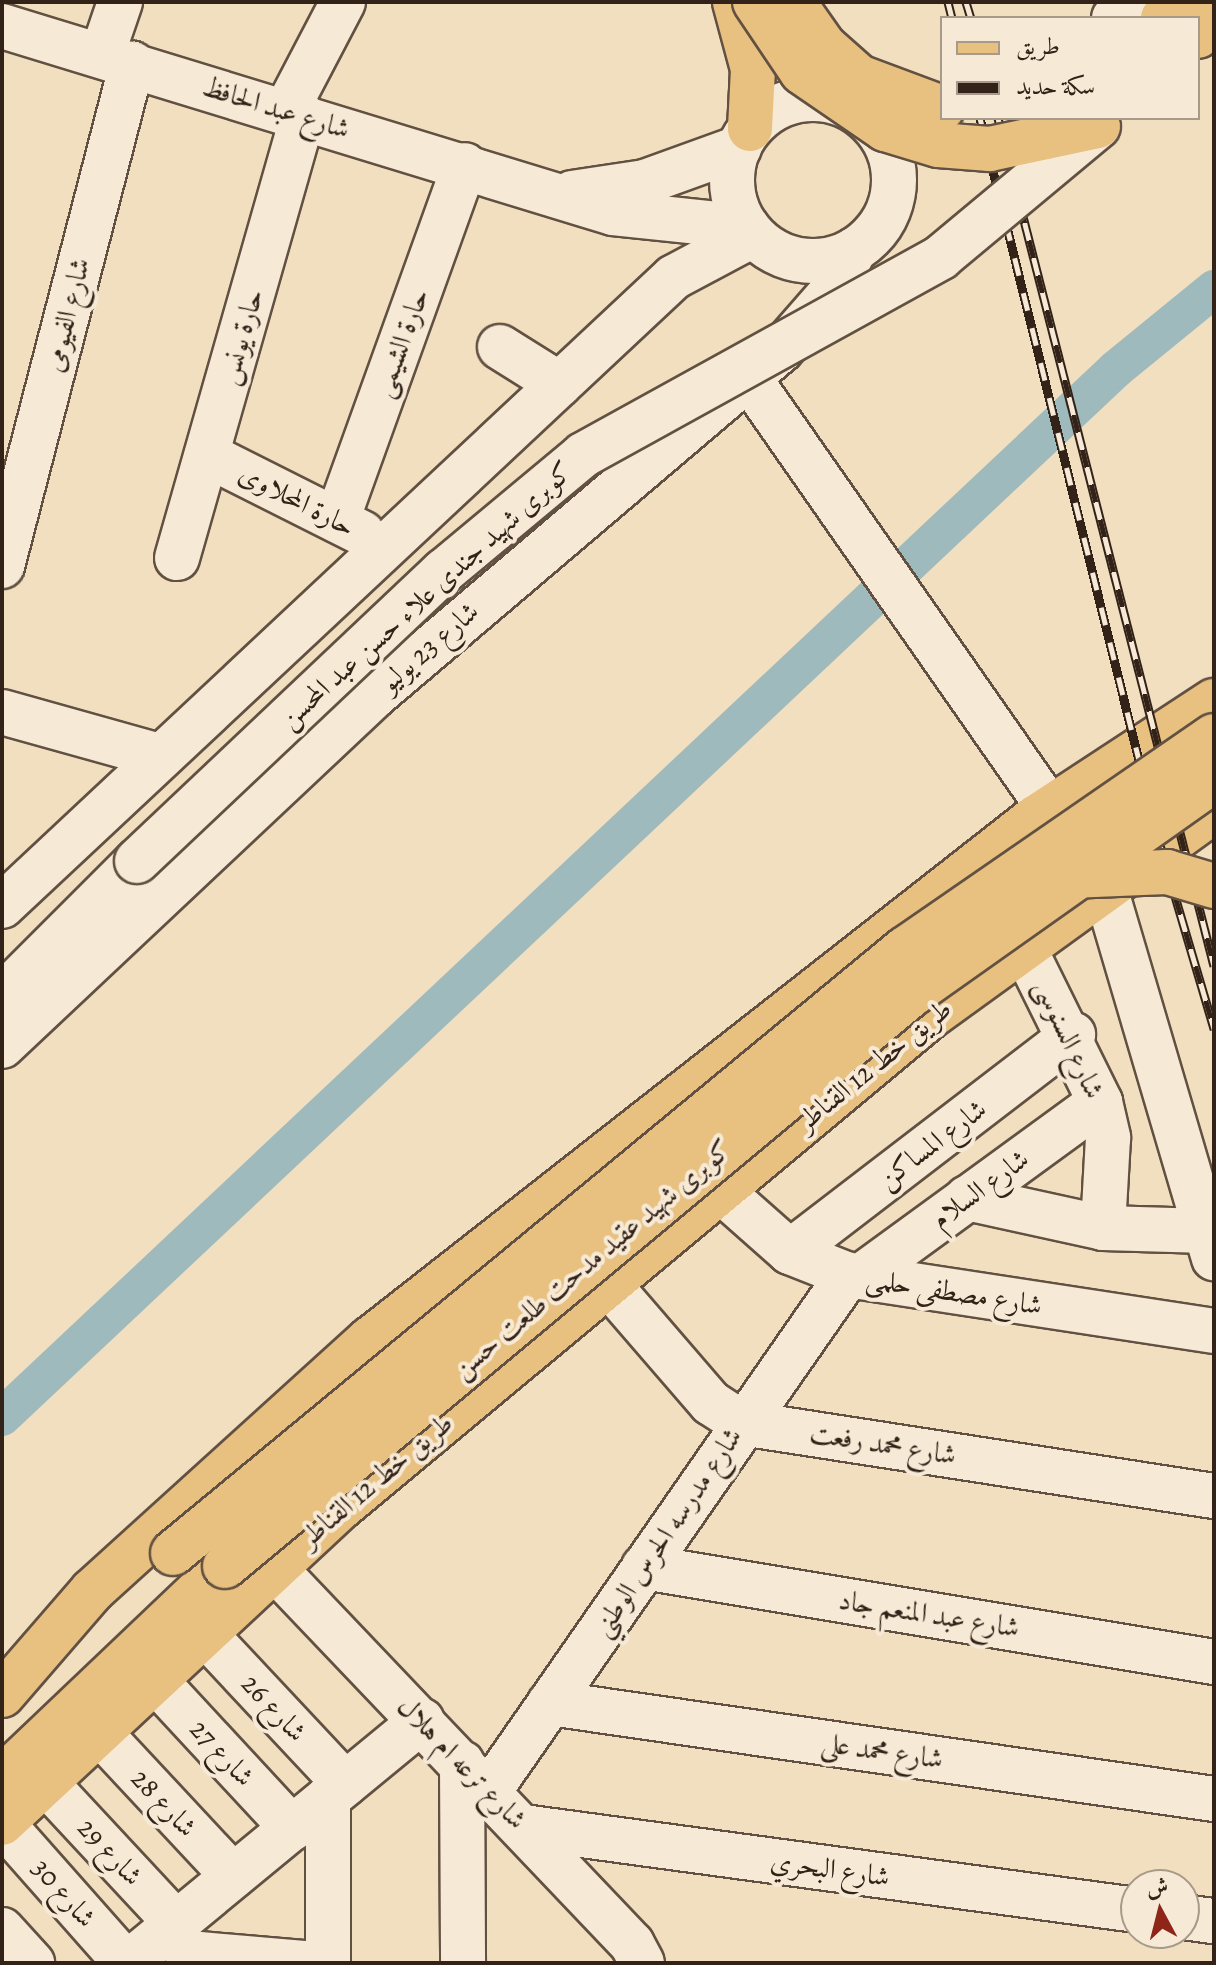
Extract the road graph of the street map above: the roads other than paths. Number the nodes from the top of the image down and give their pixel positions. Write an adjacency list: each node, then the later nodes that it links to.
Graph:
1 (120, 2): 10 (street, شارع الفيومى)
2 (343, 2): 14 (street, حارة يونس)
3 (735, 2): 16 (main road)
4 (755, 2): 15 (main road, bridge)
5 (793, 2): 12 (main road, bridge)
6 (799, 2): 11 (main road)
7 (1181, 2): 8 (main road)
8 (1165, 16)
9 (2, 26): 10 (street, شارع عبد الحافظ)
10 (117, 60): 14 (street, شارع عبد الحافظ); 28 (street, شارع الفيومى)
11 (851, 109): 13 (street); 16 (street); 20 (street)
12 (940, 109)
13 (940, 111)
14 (294, 114): 17 (street, شارع عبد الحافظ); 24 (street, حارة يونس)
15 (1102, 122): 40 (street, كوبرى شهيد جندى علاء حسن عبد المحسن, bridge)
16 (744, 139): 18 (street, شارع عبد الحافظ); 19 (street)
17 (465, 165): 18 (street, شارع عبد الحافظ); 25 (street, حارة الشيمى)
18 (549, 194): 19 (street, شارع عبد الحافظ)
19 (750, 231): 20 (street); 22 (street)
20 (854, 250): 23 (street, شارع 23 يوليو)
21 (500, 347): 22 (street)
22 (559, 384): 26 (street)
23 (736, 387): 35 (street); 42 (street, شارع 23 يوليو)
24 (207, 455): 25 (street, حارة المحلاوى); 27 (street, حارة يونس)
25 (337, 520): 26 (street, حارة المحلاوى)
26 (385, 545): 32 (street)
27 (177, 558)
28 (2, 566)
29 (1214, 701): 35 (main road)
30 (2, 712): 32 (street)
31 (1214, 736): 63 (main road, كوبرى شهيد عقيد مدحت طلعت حسن, bridge)
32 (160, 756): 38 (street)
33 (1214, 780): 37 (main road, كوبرى شهيد عقيد مدحت طلعت حسن, bridge)
34 (1214, 811): 37 (main road)
35 (1044, 812): 37 (street); 59 (main road)
36 (1214, 886): 37 (main road, bridge)
37 (1094, 897): 39 (main road, طريق خط 12 القناطر); 47 (street); 65 (main road, كوبرى شهيد عقيد مدحت طلعت حسن, bridge)
38 (2, 906)
39 (1024, 948): 41 (street, شارع السنوسى); 44 (main road, طريق خط 12 القناطر)
40 (2, 996)
41 (1073, 1035): 43 (street, شارع السنوسى); 48 (street, شارع المساكن)
42 (2, 1046)
43 (1100, 1102): 45 (street, شارع السلام); 46 (street, شارع السنوسى)
44 (721, 1191): 48 (street, شارع مصطفى حلمى); 50 (main road, طريق خط 12 القناطر)
45 (967, 1198): 46 (street); 49 (street, شارع السلام)
46 (1103, 1228): 47 (street)
47 (1210, 1245)
48 (790, 1252): 49 (street, شارع مصطفى حلمى)
49 (854, 1276): 51 (street, شارع مصطفى حلمى); 52 (street, شارع مدرسه الحرس الوطني)
50 (609, 1285): 52 (street, شارع محمد رفعت); 55 (main road, طريق خط 12 القناطر)
51 (1214, 1331)
52 (742, 1423): 53 (street, شارع محمد رفعت); 54 (street, شارع مدرسه الحرس الوطني)
53 (1214, 1496)
54 (644, 1567): 57 (street, شارع عبد المنعم جاد); 60 (street, شارع مدرسه الحرس الوطني)
55 (274, 1568): 56 (main road, طريق خط 12 القناطر); 61 (street, شارع ترعه ام هلال)
56 (203, 1632): 58 (main road, طريق خط 12 القناطر); 66 (street, شارع 26)
57 (1214, 1662)
58 (153, 1678): 62 (main road, طريق خط 12 القناطر); 70 (street, شارع 27)
59 (2, 1695)
60 (550, 1703): 64 (street, شارع مدرسه الحرس الوطني); 67 (street, شارع محمد على)
61 (422, 1721): 64 (street, شارع ترعه ام هلال); 66 (street)
62 (96, 1729): 65 (main road, طريق خط 12 القناطر); 71 (street, شارع 28)
63 (2, 1731)
64 (476, 1777): 69 (street, شارع ترعه ام هلال); 79 (street)
65 (22, 1779): 68 (main road, طريق خط 12 القناطر); 73 (street, شارع 29)
66 (337, 1791): 70 (street); 78 (street)
67 (1214, 1799)
68 (2, 1823): 76 (street, شارع 30)
69 (523, 1827): 72 (street, شارع البحري); 80 (street, شارع ترعه ام هلال)
70 (292, 1828): 71 (street)
71 (233, 1876): 73 (street)
72 (1120, 1908)
73 (172, 1926): 76 (street); 77 (street, شارع 29)
74 (2, 1930): 75 (street)
75 (32, 1963)
76 (127, 1963)
77 (304, 1963)
78 (328, 1963)
79 (463, 1963)
80 (642, 1963)

